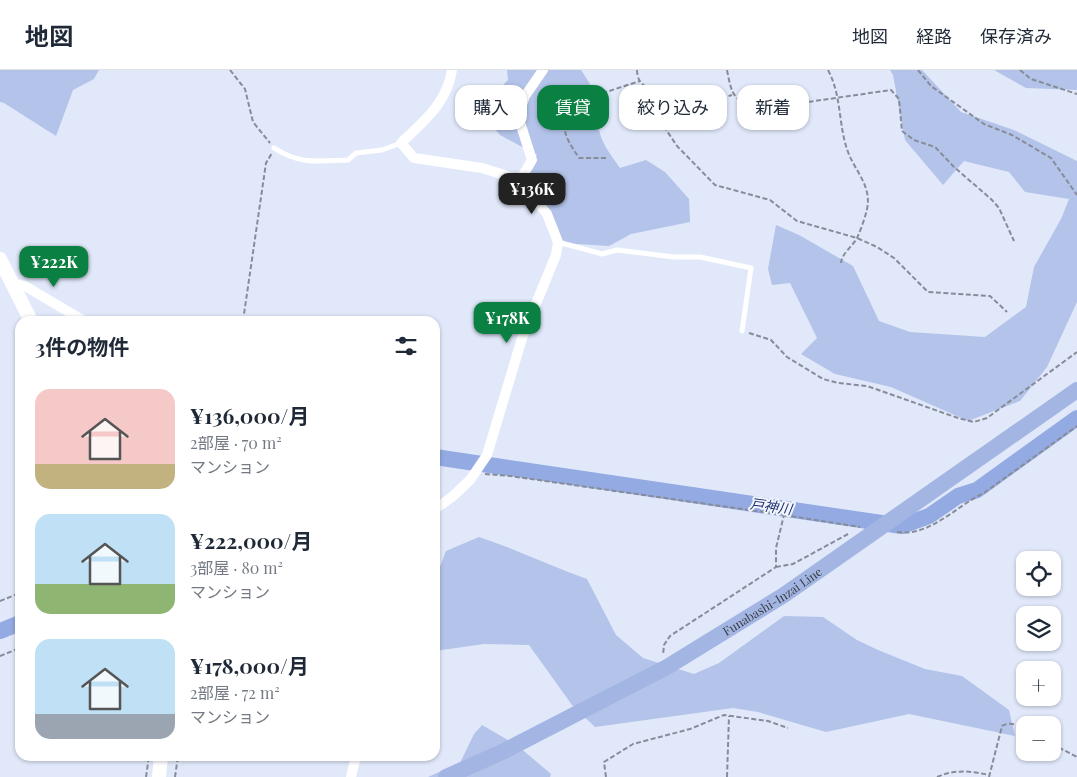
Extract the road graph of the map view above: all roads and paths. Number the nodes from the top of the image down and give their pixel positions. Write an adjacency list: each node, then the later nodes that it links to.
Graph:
1 (230, 70): 17 (path)
2 (452, 70): 16 (street)
3 (542, 70): 19 (street)
4 (637, 70): 9 (path)
5 (727, 70): 11 (path)
6 (828, 70): 14 (path)
7 (918, 70): 20 (path)
8 (1020, 70): 12 (path)
9 (640, 81): 10 (path); 18 (path)
10 (645, 85)
11 (732, 94): 13 (path); 14 (path)
12 (1077, 94)
13 (727, 96)
14 (838, 99): 21 (path); 22 (path)
15 (666, 130): 21 (path)
16 (401, 143): 17 (lane); 19 (street)
17 (274, 148): 30 (path)
18 (606, 158)
19 (520, 180): 23 (street)
20 (1077, 195)
21 (857, 238): 25 (path); 27 (path)
22 (1014, 241)
23 (558, 242): 31 (lane); 34 (street)
24 (0, 259): 26 (street)
25 (841, 263)
26 (12, 283): 28 (street); 29 (street)
27 (1007, 312)
28 (28, 316)
29 (76, 316)
30 (244, 316)
31 (742, 332): 32 (path)
32 (1077, 352)
33 (1077, 390): 42 (main road, Funabashi-Inzai Line)
34 (476, 472): 35 (street); 37 (path)
35 (440, 505)
36 (860, 526): 37 (path)
37 (776, 568): 42 (path)
38 (15, 595): 39 (path)
39 (0, 601)
40 (15, 650): 41 (path)
41 (0, 656)
42 (667, 667): 57 (main road, Funabashi-Inzai Line)
43 (729, 716): 45 (path); 58 (path); 59 (path)
44 (1016, 725): 52 (path)
45 (788, 728)
46 (1061, 749): 47 (path)
47 (1077, 757)
48 (148, 761): 53 (path)
49 (161, 761): 54 (street)
50 (178, 761): 55 (path)
51 (355, 761): 56 (street)
52 (989, 776): 60 (path)
53 (146, 777)
54 (159, 777)
55 (176, 777)
56 (352, 777)
57 (446, 777)
58 (606, 777)
59 (726, 777)
60 (937, 777)

